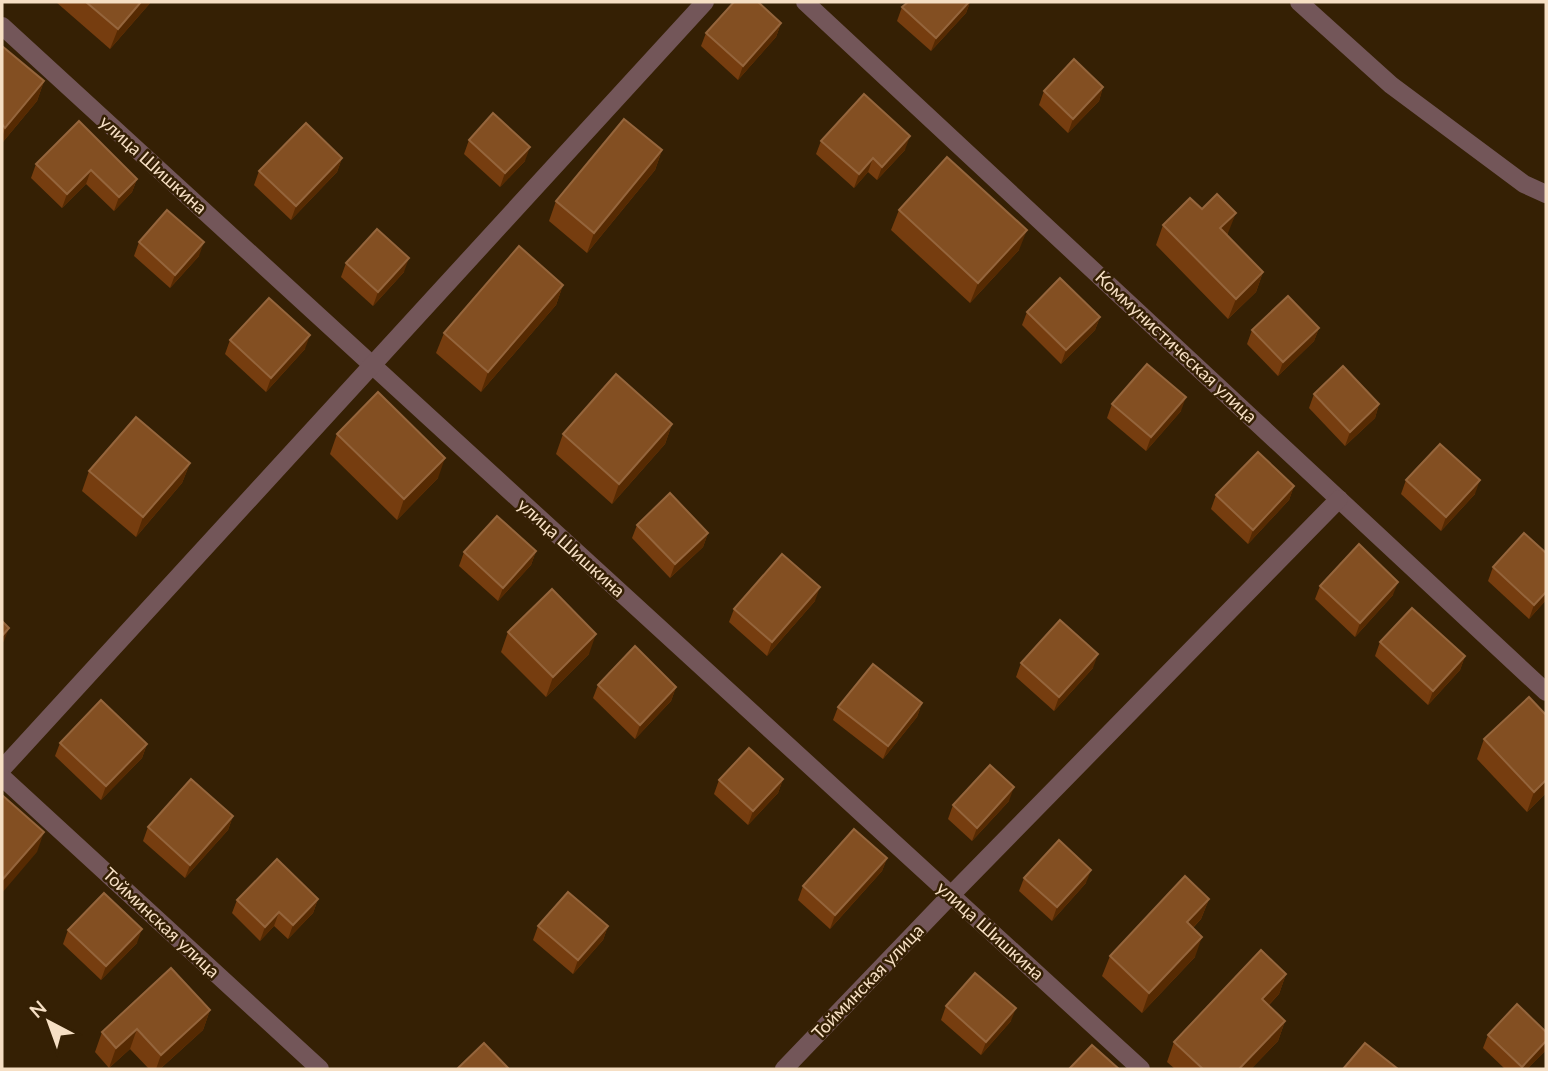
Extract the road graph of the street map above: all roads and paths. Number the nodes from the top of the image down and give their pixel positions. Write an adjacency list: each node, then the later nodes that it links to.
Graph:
1 (705, 2): 6 (street)
2 (805, 2): 7 (street, Коммунистическая улица)
3 (1299, 2): 5 (street)
4 (2, 26): 6 (street, улица Шишкина)
5 (1546, 194)
6 (372, 365): 9 (street); 11 (street, улица Шишкина)
7 (1339, 499): 8 (street, Коммунистическая улица); 11 (street, Тойминская улица)
8 (1546, 692)
9 (2, 769)
10 (2, 777): 12 (street, Тойминская улица)
11 (951, 895): 13 (street, Тойминская улица); 14 (street, улица Шишкина)
12 (320, 1069)
13 (784, 1069)
14 (1141, 1069)

